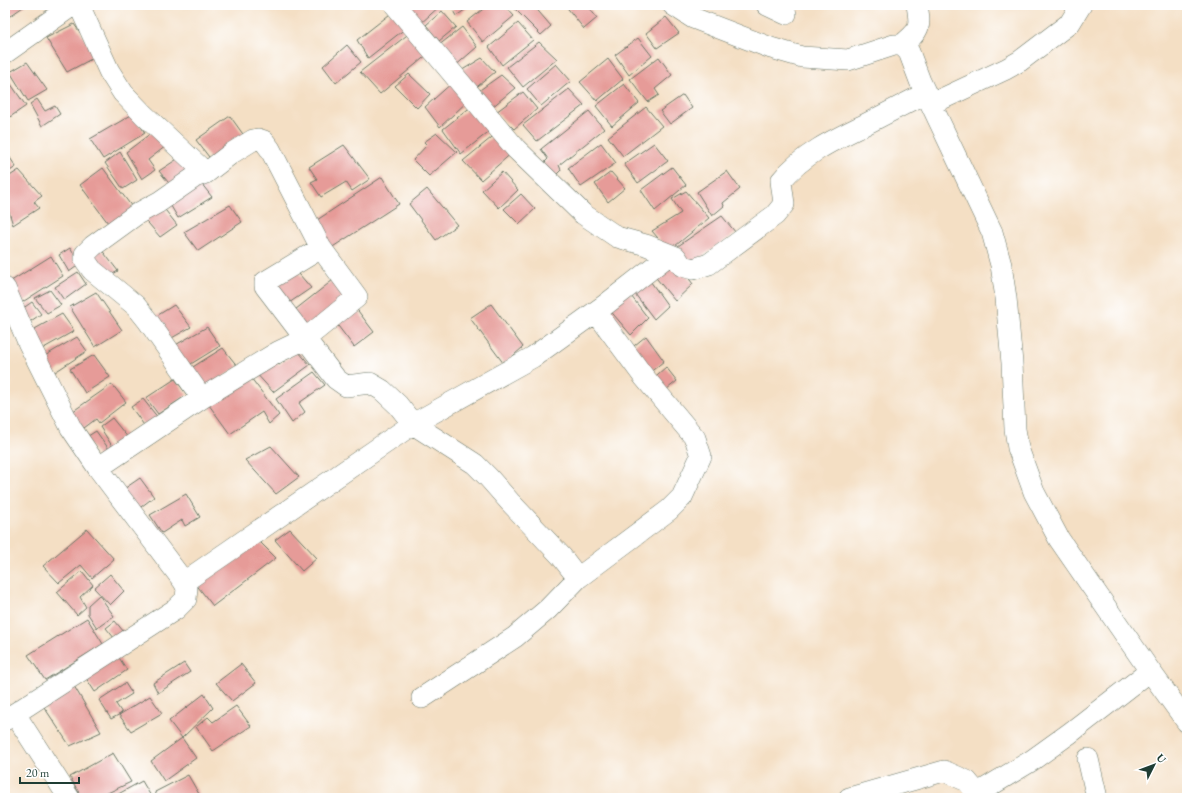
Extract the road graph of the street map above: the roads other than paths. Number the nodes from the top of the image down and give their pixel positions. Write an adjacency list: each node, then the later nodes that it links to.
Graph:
1 (73, 5): 10 (street)
2 (79, 5): 12 (street)
3 (394, 5): 14 (street)
4 (673, 5): 9 (street)
5 (767, 5): 8 (street)
6 (917, 5): 9 (street)
7 (1082, 5): 11 (street)
8 (786, 14)
9 (902, 45): 11 (street)
10 (5, 53)
11 (928, 99): 14 (street); 23 (street)
12 (206, 173): 13 (street); 18 (street)
13 (321, 248): 17 (street); 17 (street)
14 (669, 255): 16 (street)
15 (5, 288): 20 (street)
16 (596, 312): 19 (street); 21 (street)
17 (305, 339): 18 (street); 19 (street)
18 (202, 398): 20 (street)
19 (413, 424): 21 (street); 22 (street)
20 (98, 468): 22 (street)
21 (578, 578): 24 (street)
22 (184, 582): 25 (street)
23 (1150, 671): 26 (street); 28 (street)
24 (422, 698)
25 (10, 717): 29 (street)
26 (1187, 722)
27 (1088, 759): 31 (street)
28 (980, 796): 30 (street)
29 (69, 798)
30 (849, 798)
31 (1097, 798)

